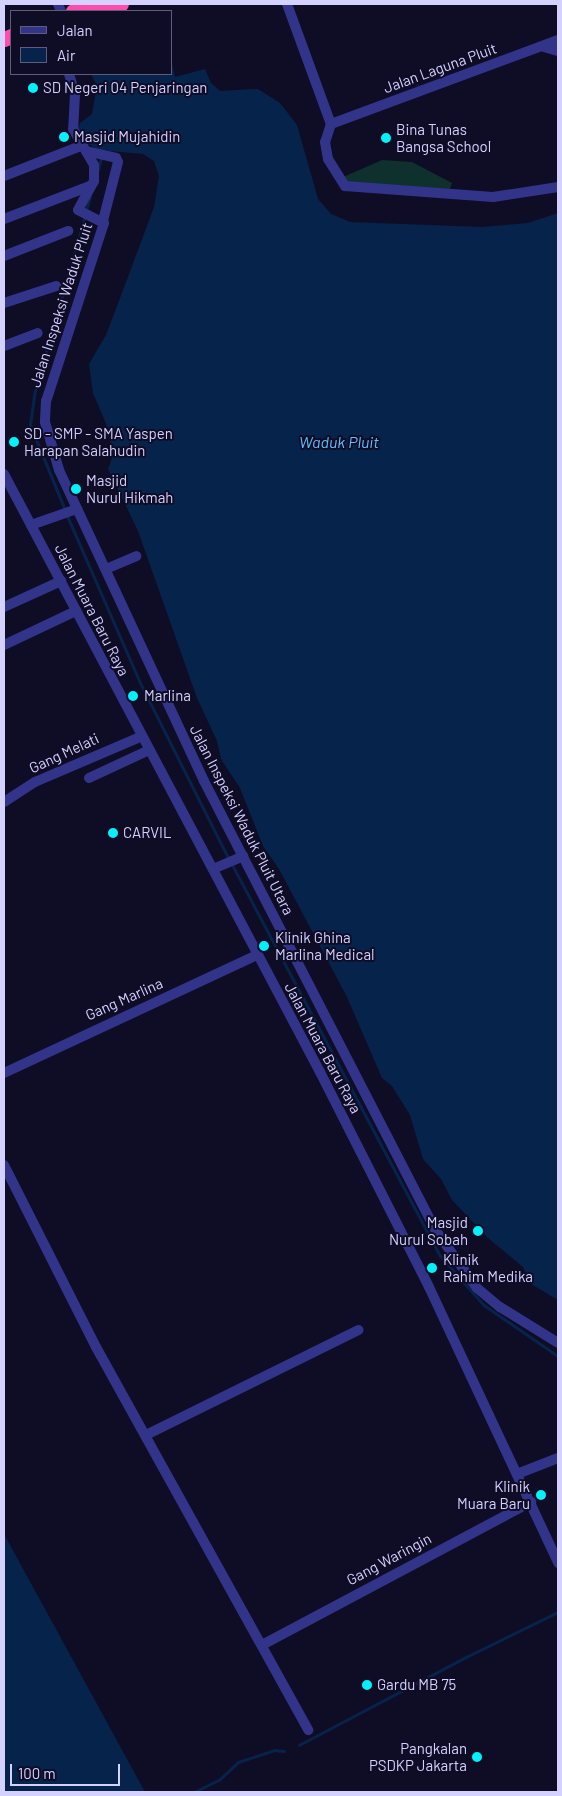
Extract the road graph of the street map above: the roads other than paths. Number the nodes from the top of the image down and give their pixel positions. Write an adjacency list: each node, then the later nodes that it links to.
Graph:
1 (93, 4): 3 (highway)
2 (287, 4): 8 (street)
3 (76, 10)
4 (558, 40): 5 (street, Jalan Laguna Pluit)
5 (544, 47): 6 (street); 8 (street, Jalan Laguna Pluit)
6 (558, 51)
7 (69, 75): 9 (street, Jalan Inspeksi Waduk Pluit)
8 (331, 124): 12 (street)
9 (85, 148): 10 (street); 11 (street, Jalan Inspeksi Waduk Pluit); 14 (street)
10 (4, 176)
11 (90, 186): 13 (street); 14 (street, Jalan Inspeksi Waduk Pluit)
12 (558, 187)
13 (4, 219)
14 (103, 221): 22 (street, Jalan Inspeksi Waduk Pluit)
15 (68, 231): 16 (street)
16 (4, 256)
17 (56, 286): 18 (street)
18 (4, 303)
19 (38, 333): 20 (street)
20 (4, 346)
21 (4, 474): 23 (street, Jalan Muara Baru Raya)
22 (77, 509): 23 (street); 25 (street, Jalan Inspeksi Waduk Pluit Utara)
23 (31, 525): 26 (street, Jalan Muara Baru Raya)
24 (136, 556): 25 (street)
25 (106, 568): 34 (street, Jalan Inspeksi Waduk Pluit Utara)
26 (62, 582): 27 (street); 28 (street, Jalan Muara Baru Raya)
27 (4, 607)
28 (76, 611): 29 (street); 30 (street, Jalan Muara Baru Raya)
29 (4, 645)
30 (140, 737): 31 (street, Jalan Muara Baru Raya); 33 (street, Gang Melati)
31 (147, 750): 32 (street); 35 (street, Jalan Muara Baru Raya)
32 (89, 778)
33 (4, 802)
34 (243, 856): 35 (street); 40 (street, Jalan Inspeksi Waduk Pluit Utara)
35 (212, 869): 36 (street, Jalan Muara Baru Raya)
36 (257, 955): 37 (street, Gang Marlina); 43 (street, Jalan Muara Baru Raya)
37 (4, 1073)
38 (4, 1165): 41 (street)
39 (358, 1330): 41 (street)
40 (558, 1343)
41 (146, 1436): 46 (street)
42 (558, 1458): 43 (street)
43 (517, 1474): 44 (street, Jalan Muara Baru Raya)
44 (530, 1502): 45 (street, Jalan Muara Baru Raya); 46 (street, Gang Waringin)
45 (558, 1563)
46 (262, 1645): 47 (street)
47 (308, 1730)

